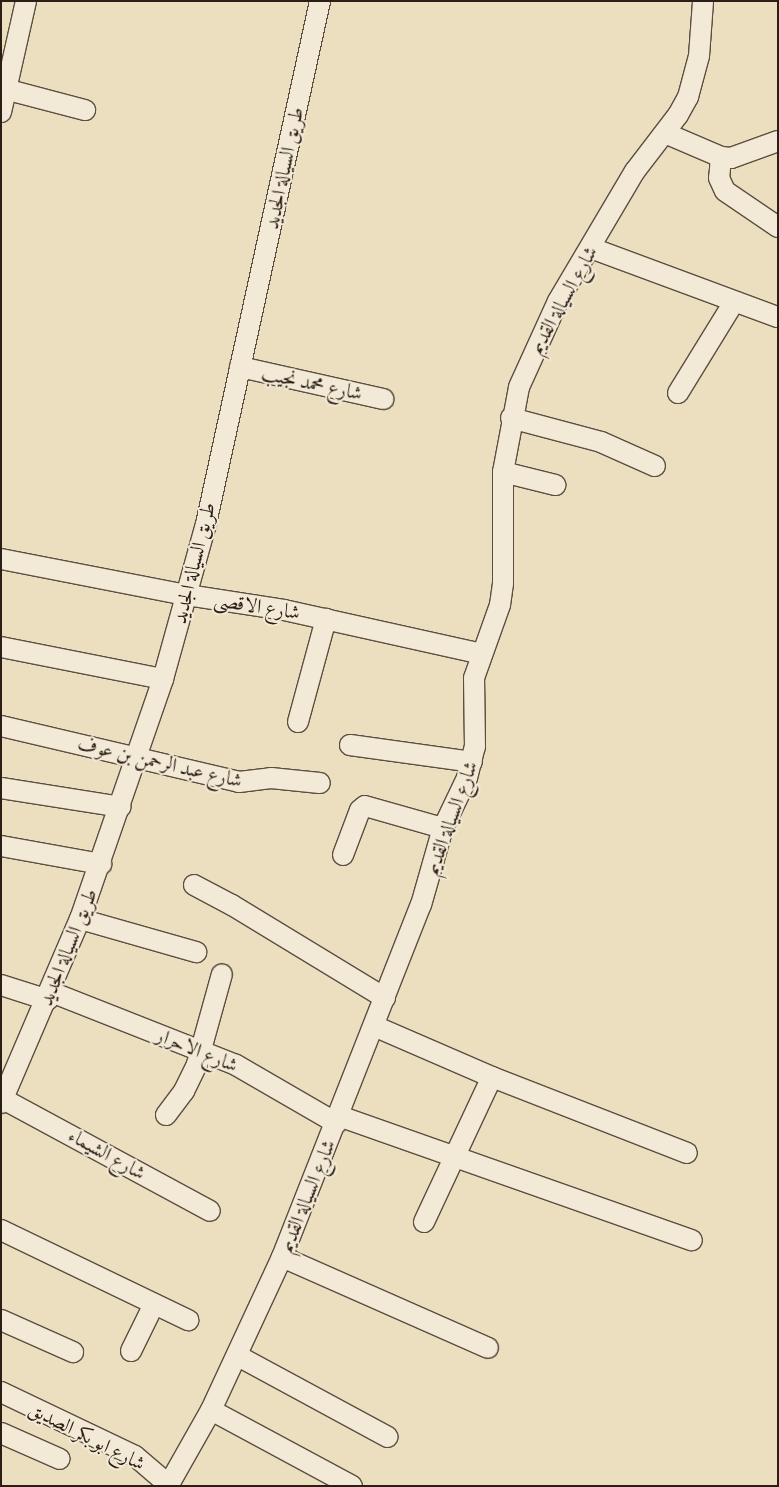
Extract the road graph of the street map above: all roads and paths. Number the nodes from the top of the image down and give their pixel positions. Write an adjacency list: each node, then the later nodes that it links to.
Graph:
1 (26, 1): 4 (street)
2 (320, 1): 14 (street, طريق السيالة الجديد)
3 (703, 1): 7 (street, شارع السيالة القديم)
4 (4, 89): 5 (street); 6 (street)
5 (85, 110)
6 (1, 112)
7 (665, 133): 9 (street); 11 (street, شارع السيالة القديم)
8 (778, 141): 9 (street)
9 (720, 157): 10 (street)
10 (778, 227)
11 (591, 248): 12 (street); 17 (street, شارع السيالة القديم)
12 (734, 302): 13 (street); 15 (street)
13 (778, 317)
14 (240, 367): 16 (street, شارع محمد نجيب); 22 (street, طريق السيالة الجديد)
15 (678, 393)
16 (383, 399)
17 (511, 418): 18 (street); 19 (street, شارع السيالة القديم)
18 (655, 466)
19 (503, 472): 20 (street); 25 (street, شارع السيالة القديم)
20 (555, 485)
21 (1, 559): 22 (street, شارع الاقصى)
22 (187, 595): 23 (street, شارع الاقصى); 26 (street, طريق السيالة الجديد)
23 (326, 619): 25 (street, شارع الاقصى); 27 (street)
24 (1, 647): 26 (street)
25 (482, 654): 31 (street, شارع السيالة القديم)
26 (163, 679): 30 (street, طريق السيالة الجديد)
27 (298, 722)
28 (1, 726): 30 (street, شارع عبد الرحمن بن عوف)
29 (350, 745): 31 (street)
30 (138, 757): 32 (street, شارع عبد الرحمن بن عوف); 34 (street, طريق السيالة الجديد)
31 (472, 762): 35 (street, شارع السيالة القديم)
32 (320, 783)
33 (1, 788): 34 (street)
34 (121, 807): 38 (street, طريق السيالة الجديد)
35 (443, 828): 37 (street); 45 (street, شارع السيالة القديم)
36 (1, 846): 38 (street)
37 (343, 855)
38 (101, 864): 40 (street, طريق السيالة الجديد)
39 (194, 886): 45 (street)
40 (80, 920): 41 (street); 44 (street, طريق السيالة الجديد)
41 (196, 952)
42 (222, 974): 47 (street)
43 (1, 985): 44 (street, شارع الاحرار)
44 (49, 996): 47 (street, شارع الاحرار); 49 (street, طريق السيالة الجديد)
45 (385, 998): 46 (street, شارع السيالة القديم)
46 (374, 1026): 48 (street); 51 (street, شارع السيالة القديم)
47 (203, 1050): 50 (street); 51 (street, شارع الاحرار)
48 (492, 1077): 52 (street); 53 (street)
49 (2, 1101): 54 (street, شارع الشيماء)
50 (166, 1115)
51 (338, 1119): 53 (street, شارع الاحرار); 58 (street, شارع السيالة القديم)
52 (687, 1153)
53 (455, 1156): 55 (street); 57 (street, شارع الاحرار)
54 (210, 1211)
55 (424, 1222)
56 (1, 1230): 59 (street)
57 (692, 1240)
58 (282, 1257): 62 (street); 65 (street, شارع السيالة القديم)
59 (154, 1304): 61 (street); 63 (street)
60 (1, 1320): 64 (street)
61 (188, 1320)
62 (488, 1348)
63 (131, 1351)
64 (73, 1352)
65 (238, 1356): 67 (street, شارع السيالة القديم); 69 (street)
66 (1, 1392): 71 (street, شارع ابو بكر الصديق)
67 (211, 1410): 71 (street, شارع السيالة القديم); 72 (street)
68 (1, 1433): 70 (street)
69 (388, 1437)
70 (60, 1459)
71 (169, 1486)
72 (352, 1486)

